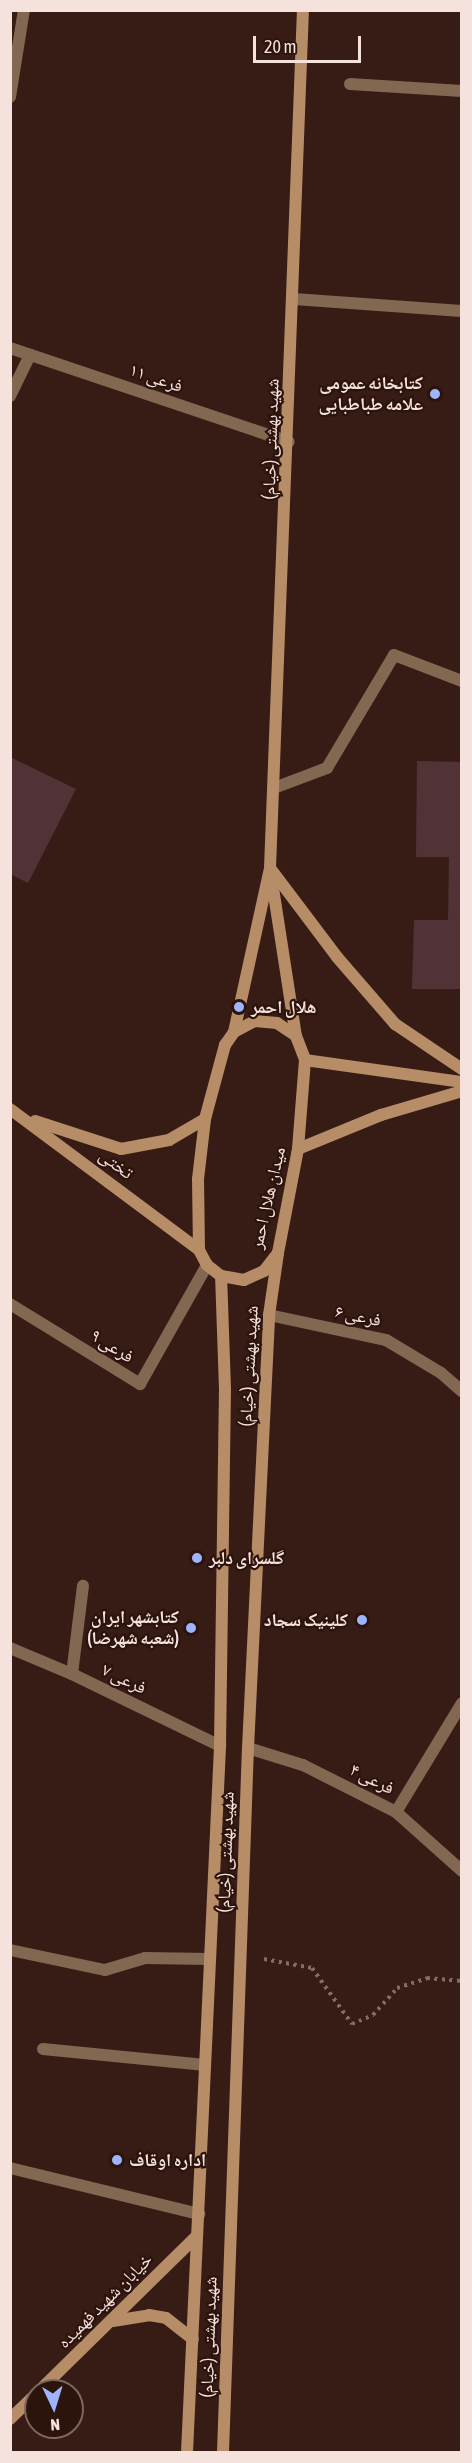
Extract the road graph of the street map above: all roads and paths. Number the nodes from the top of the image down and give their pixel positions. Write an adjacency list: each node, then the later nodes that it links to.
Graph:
1 (24, 10): 5 (street)
2 (303, 10): 6 (main road, شهید بهشتی (خیام))
3 (350, 84): 4 (street)
4 (462, 92)
5 (10, 97)
6 (294, 299): 7 (street); 11 (main road, شهید بهشتی (خیام))
7 (462, 311)
8 (10, 348): 9 (street, فرعی ۱۱)
9 (30, 355): 10 (street); 11 (street, فرعی ۱۱)
10 (10, 396)
11 (289, 442): 13 (main road, شهید بهشتی (خیام))
12 (462, 681): 13 (street)
13 (274, 788): 14 (main road, شهید بهشتی (خیام))
14 (270, 868): 15 (main road, شهید بهشتی (خیام)); 16 (main road, شهید بهشتی (خیام)); 18 (main road)
15 (234, 1032): 16 (main road); 23 (main road)
16 (296, 1036): 17 (main road, میدان هلال احمر)
17 (305, 1060): 19 (main road); 24 (main road, میدان هلال احمر)
18 (462, 1070)
19 (462, 1082)
20 (462, 1091): 24 (main road)
21 (10, 1109): 22 (main road, تختی)
22 (25, 1118): 23 (main road); 25 (main road, تختی)
23 (205, 1119): 25 (main road)
24 (298, 1149): 26 (main road, میدان هلال احمر)
25 (199, 1250): 27 (main road)
26 (278, 1253): 28 (main road, میدان هلال احمر); 30 (main road, شهید بهشتی (خیام))
27 (207, 1265): 28 (main road); 29 (street, فرعی ۹)
28 (221, 1276): 36 (main road, شهید بهشتی (خیام))
29 (10, 1304)
30 (269, 1315): 31 (street, فرعی ۶); 37 (main road, شهید بهشتی (خیام))
31 (462, 1391)
32 (83, 1586): 34 (street)
33 (10, 1648): 34 (street, فرعی ۷)
34 (72, 1674): 36 (street, فرعی ۷)
35 (462, 1702): 38 (street)
36 (220, 1746): 42 (main road, شهید بهشتی (خیام))
37 (248, 1748): 38 (street, فرعی ۴); 41 (main road, شهید بهشتی (خیام))
38 (396, 1812): 39 (street, فرعی ۴)
39 (462, 1871)
40 (10, 1950): 42 (street)
41 (241, 1955): 43 (path); 55 (main road, شهید بهشتی (خیام))
42 (210, 1959): 45 (main road, شهید بهشتی (خیام))
43 (462, 1981)
44 (43, 2049): 45 (street)
45 (205, 2065): 47 (main road, شهید بهشتی (خیام))
46 (10, 2168): 47 (street)
47 (199, 2214): 48 (main road, شهید بهشتی (خیام))
48 (197, 2236): 49 (main road, خیابان شهید فهمیده); 50 (main road, شهید بهشتی (خیام))
49 (109, 2322): 50 (main road); 51 (main road, خیابان شهید فهمیده)
50 (193, 2339): 54 (main road, شهید بهشتی (خیام))
51 (51, 2379)
52 (24, 2406): 53 (main road, خیابان شهید فهمیده)
53 (10, 2419)
54 (188, 2452)
55 (223, 2452)

